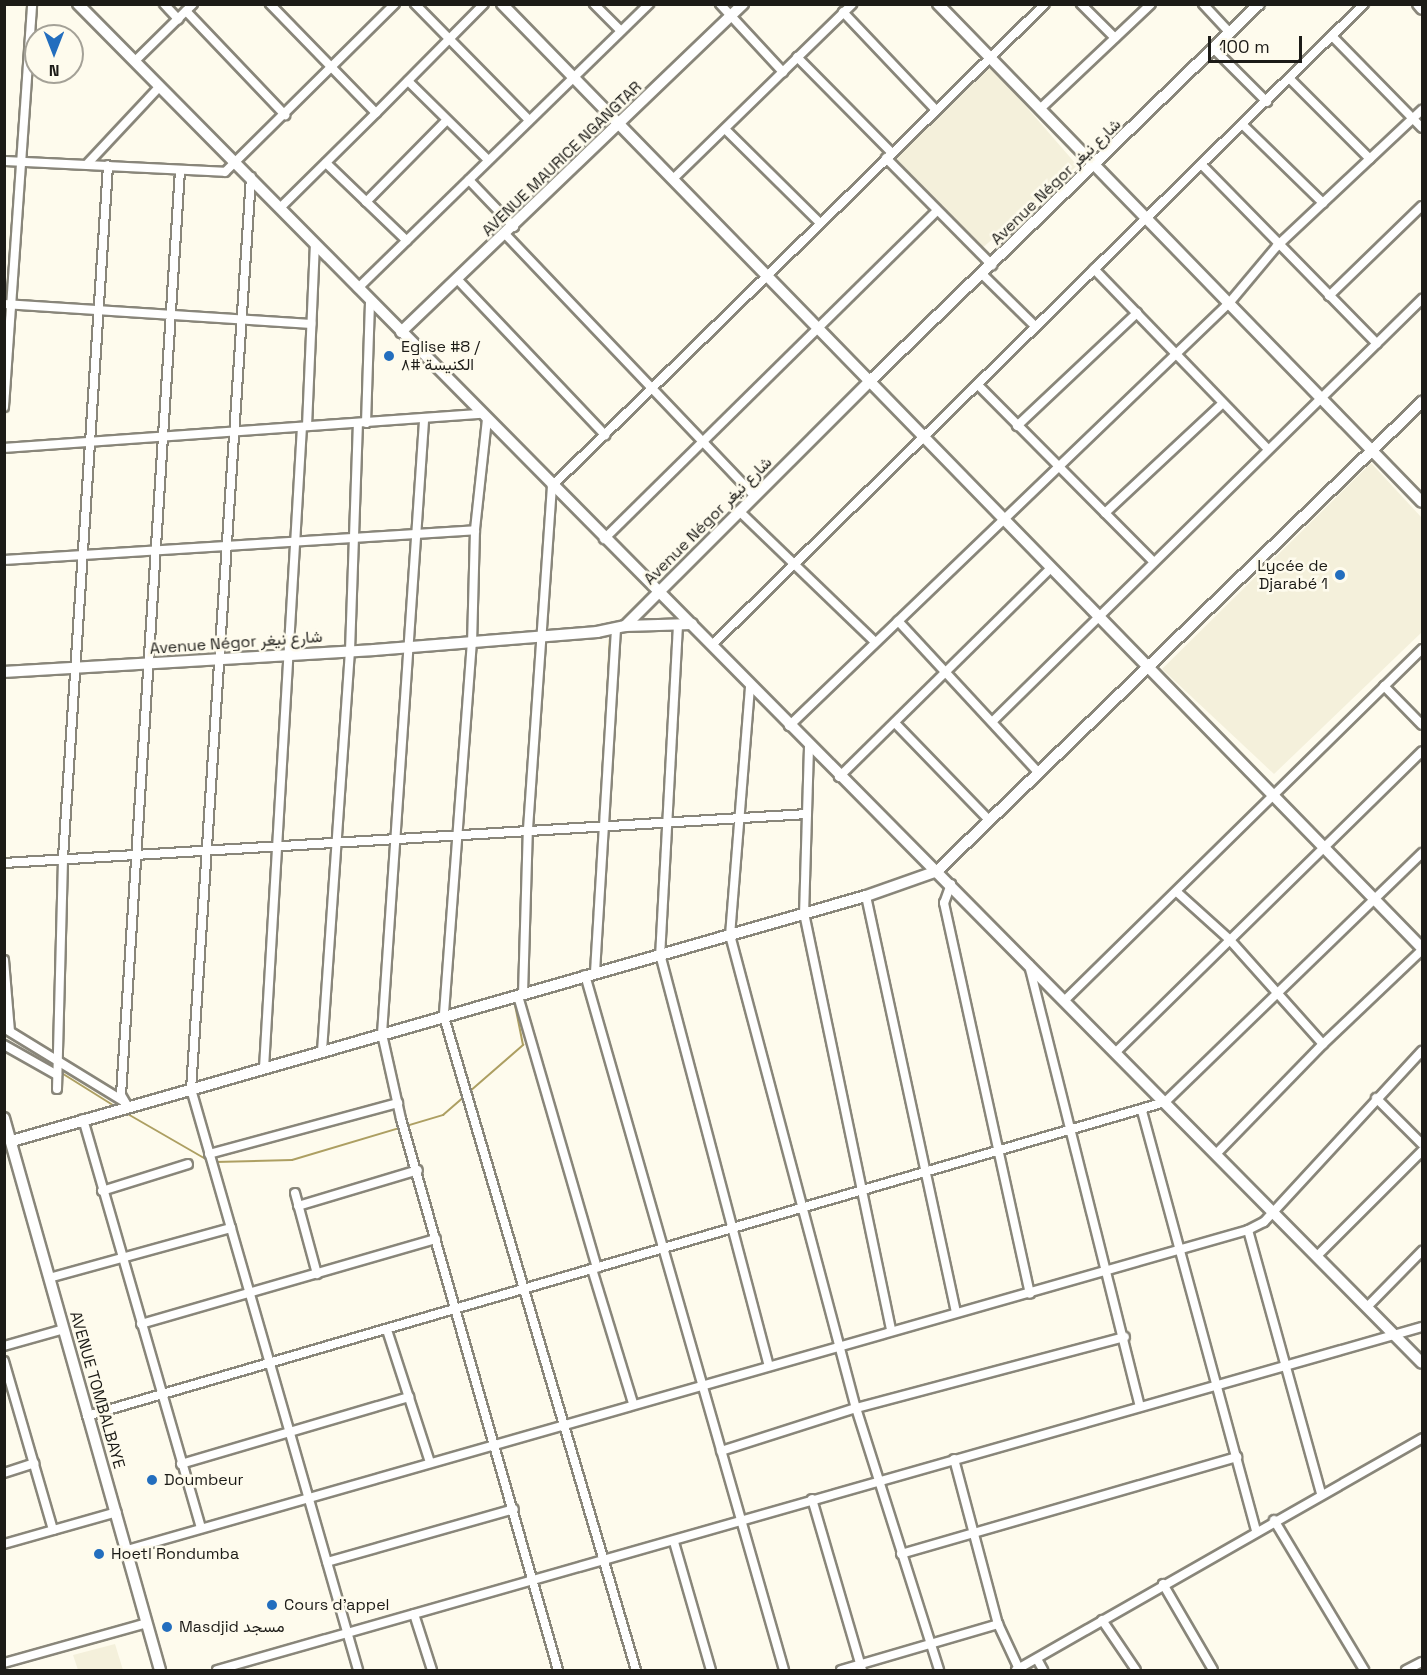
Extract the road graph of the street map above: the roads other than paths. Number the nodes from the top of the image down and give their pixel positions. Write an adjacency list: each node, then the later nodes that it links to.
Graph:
1 (32, 4): 60 (street)
2 (78, 4): 36 (street)
3 (164, 4): 27 (street)
4 (193, 4): 24 (street)
5 (395, 4): 37 (street)
6 (415, 4): 32 (street)
7 (484, 4): 32 (street)
8 (502, 4): 39 (street)
9 (594, 4): 28 (street)
10 (649, 4): 28 (street)
11 (720, 4): 26 (street)
12 (743, 4): 26 (street, AVENUE MAURICE NGANGTAR)
13 (852, 4): 25 (street)
14 (938, 4): 35 (street)
15 (1082, 4): 31 (street)
16 (1151, 4): 31 (street)
17 (1203, 4): 29 (street)
18 (1259, 4): 29 (street, Avenue Négor شارع نيغر)
19 (1364, 4): 30 (street)
20 (1418, 4): 23 (street)
21 (1044, 5): 35 (street)
22 (275, 6): 37 (street)
23 (1422, 9)
24 (186, 11): 27 (street); 48 (street)
25 (843, 12): 34 (street); 44 (street)
26 (732, 16): 38 (street); 52 (street, AVENUE MAURICE NGANGTAR)
27 (178, 19): 36 (street)
28 (621, 31): 39 (street)
29 (1230, 33): 33 (street, Avenue Négor شارع نيغر)
30 (1334, 37): 40 (street); 50 (street)
31 (1115, 38): 45 (street)
32 (448, 39): 41 (street); 49 (street)
33 (1214, 49): 43 (street); 64 (street, Avenue Négor شارع نيغر)
34 (797, 57): 38 (street); 56 (street)
35 (991, 58): 44 (street); 45 (street)
36 (135, 61): 42 (street)
37 (333, 69): 47 (street); 48 (street)
38 (783, 72): 55 (street)
39 (574, 77): 49 (street); 52 (street)
40 (1290, 79): 43 (street); 57 (street)
41 (408, 81): 47 (street); 51 (street)
42 (160, 86): 62 (street); 63 (street)
43 (1267, 102): 53 (street)
44 (935, 108): 56 (street)
45 (1041, 108): 64 (street)
46 (1422, 110): 50 (street)
47 (376, 113): 61 (street)
48 (285, 115): 63 (street)
49 (528, 119): 58 (street)
50 (1413, 119): 54 (street); 57 (street)
51 (447, 120): 58 (street); 71 (street)
52 (620, 123): 69 (street); 78 (street, AVENUE MAURICE NGANGTAR)
53 (1243, 125): 66 (street); 72 (street)
54 (1422, 128)
55 (725, 129): 69 (street); 77 (street)
56 (889, 155): 75 (street); 77 (street)
57 (1370, 159): 72 (street)
58 (488, 160): 70 (street)
59 (4, 161): 60 (street)
60 (20, 162): 62 (street); 92 (street)
61 (326, 163): 71 (street); 74 (street)
62 (88, 164): 65 (street)
63 (238, 164): 67 (street); 68 (street)
64 (1097, 164): 76 (street); 82 (street, Avenue Négor شارع نيغر)
65 (108, 165): 67 (street); 93 (street)
66 (1202, 165): 76 (street); 81 (street)
67 (180, 170): 95 (street)
68 (251, 177): 74 (street); 96 (street)
69 (674, 178): 85 (street)
70 (469, 180): 78 (street); 79 (street)
71 (366, 202): 79 (street)
72 (1323, 203): 81 (street)
73 (1422, 207): 88 (street)
74 (280, 208): 80 (street)
75 (937, 211): 82 (street); 98 (street)
76 (1149, 217): 83 (street); 91 (street)
77 (820, 223): 85 (street)
78 (510, 231): 86 (street, AVENUE MAURICE NGANGTAR); 105 (street)
79 (407, 241): 87 (street)
80 (315, 244): 87 (street); 97 (street)
81 (1277, 246): 88 (street); 91 (street)
82 (992, 265): 84 (street, Avenue Négor شارع نيغر)
83 (1094, 269): 94 (street); 99 (street)
84 (982, 274): 99 (street); 103 (street, Avenue Négor شارع نيغر)
85 (767, 276): 98 (street); 105 (street)
86 (458, 280): 100 (street, AVENUE MAURICE NGANGTAR); 116 (street)
87 (358, 288): 90 (street)
88 (1329, 296): 101 (street)
89 (1422, 299): 101 (street)
90 (370, 302): 100 (street); 112 (street)
91 (1230, 302): 102 (street); 106 (street)
92 (8, 304): 93 (street); 109 (street)
93 (100, 310): 95 (street); 120 (street)
94 (1137, 313): 102 (street); 113 (street)
95 (170, 314): 96 (street); 117 (street)
96 (239, 319): 97 (street); 115 (street)
97 (311, 324): 114 (street)
98 (819, 326): 103 (street); 119 (street)
99 (1035, 326): 104 (street)
100 (400, 332): 110 (street)
101 (1377, 344): 106 (street)
102 (1176, 350): 108 (street); 124 (street)
103 (871, 380): 118 (street); 126 (street, Avenue Négor شارع نيغر)
104 (978, 385): 113 (street); 118 (street)
105 (653, 386): 116 (street); 119 (street)
106 (1322, 398): 122 (street); 123 (street)
107 (1422, 402): 123 (street)
108 (1223, 403): 122 (street); 129 (street)
109 (4, 407)
110 (484, 416): 111 (street); 125 (street); 131 (street)
111 (424, 421): 112 (street); 132 (street)
112 (362, 423): 114 (street); 133 (street)
113 (1017, 426): 124 (street)
114 (304, 427): 115 (street); 135 (street)
115 (232, 432): 117 (street); 136 (street)
116 (605, 435): 125 (street)
117 (162, 436): 120 (street); 137 (street)
118 (922, 436): 130 (street); 141 (street)
119 (702, 439): 126 (street); 134 (street)
120 (90, 442): 121 (street); 138 (street)
121 (4, 448)
122 (1268, 449): 140 (street)
123 (1373, 451): 127 (street); 159 (street)
124 (1055, 467): 129 (street); 130 (street)
125 (552, 486): 134 (street); 149 (street)
126 (754, 495): 128 (street, Avenue Négor شارع نيغر)
127 (1421, 498)
128 (739, 511): 141 (street); 143 (street, Avenue Négor شارع نيغر)
129 (1105, 513): 140 (street)
130 (1003, 518): 142 (street); 145 (street)
131 (475, 530): 132 (street); 150 (street)
132 (415, 532): 133 (street); 153 (street)
133 (354, 537): 135 (street); 155 (street)
134 (604, 539): 143 (street)
135 (297, 541): 136 (street); 156 (street)
136 (226, 547): 137 (street); 157 (street)
137 (155, 553): 138 (street); 158 (street)
138 (84, 557): 139 (street); 160 (street)
139 (4, 560)
140 (1152, 560): 144 (street)
141 (794, 562): 151 (street); 152 (street)
142 (1051, 567): 144 (street); 161 (street)
143 (657, 592): 146 (street); 148 (street, Avenue Négor شارع نيغر)
144 (1096, 616): 159 (street); 165 (street)
145 (898, 621): 151 (street); 161 (street)
146 (692, 624): 147 (street); 152 (street)
147 (678, 625): 148 (street); 176 (street)
148 (620, 628): 149 (street, Avenue Négor شارع نيغر); 178 (street)
149 (544, 635): 150 (street, Avenue Négor شارع نيغر); 179 (street)
150 (472, 641): 153 (street, Avenue Négor شارع نيغر); 180 (street)
151 (875, 642): 168 (street)
152 (712, 645): 164 (street)
153 (408, 647): 155 (street, Avenue Négor شارع نيغر); 181 (street)
154 (1422, 649): 163 (street)
155 (350, 651): 156 (street, Avenue Négor شارع نيغر); 182 (street)
156 (290, 654): 157 (street, Avenue Négor شارع نيغر); 183 (street)
157 (216, 658): 158 (street, Avenue Négor شارع نيغر); 185 (street)
158 (147, 663): 160 (street, Avenue Négor شارع نيغر); 187 (street)
159 (1149, 667): 171 (street); 173 (street)
160 (74, 668): 162 (street, Avenue Négor شارع نيغر); 188 (street)
161 (947, 671): 165 (street); 166 (street)
162 (4, 672)
163 (1384, 686): 167 (street); 173 (street)
164 (750, 687): 168 (street); 175 (street)
165 (993, 721): 171 (street)
166 (895, 723): 172 (street); 177 (street)
167 (1422, 724)
168 (789, 726): 169 (street)
169 (809, 747): 172 (street); 174 (street)
170 (1422, 751): 184 (street)
171 (1038, 772): 177 (street)
172 (839, 777): 190 (street)
173 (1275, 797): 184 (street); 192 (street)
174 (807, 814): 175 (street); 195 (street)
175 (739, 816): 176 (street); 196 (street)
176 (667, 820): 178 (street); 199 (street)
177 (989, 820): 190 (street)
178 (603, 824): 179 (street); 202 (street)
179 (528, 829): 180 (street); 204 (street)
180 (457, 834): 181 (street); 206 (street)
181 (394, 839): 182 (street); 208 (street)
182 (335, 841): 183 (street); 213 (street)
183 (278, 843): 185 (street); 215 (street)
184 (1328, 846): 194 (street); 197 (street)
185 (206, 851): 187 (street); 218 (street)
186 (1422, 852): 194 (street)
187 (136, 855): 188 (street); 222 (street)
188 (63, 858): 189 (street); 214 (street)
189 (4, 863)
190 (937, 871): 191 (street); 193 (street)
191 (951, 883): 201 (street); 229 (street)
192 (1178, 893): 197 (street); 205 (street)
193 (866, 896): 195 (street); 235 (street)
194 (1376, 898): 198 (street); 203 (street)
195 (804, 913): 196 (street); 237 (street)
196 (730, 935): 199 (street); 241 (street)
197 (1229, 939): 203 (street); 211 (street)
198 (1422, 949): 209 (street)
199 (660, 954): 202 (street); 243 (street)
200 (4, 960): 207 (street)
201 (1028, 962): 205 (street); 226 (street)
202 (590, 973): 204 (street); 247 (street)
203 (1275, 992): 209 (street); 220 (street)
204 (521, 995): 206 (street); 251 (street)
205 (1066, 999): 211 (street)
206 (444, 1017): 208 (street); 255 (street)
207 (7, 1030): 214 (street)
208 (382, 1035): 213 (street); 221 (street)
209 (1323, 1044): 231 (street)
210 (4, 1045): 216 (street)
211 (1118, 1050): 220 (street)
212 (1422, 1051): 219 (street)
213 (322, 1052): 215 (street)
214 (57, 1064): 216 (street); 222 (street)
215 (264, 1068): 218 (street)
216 (57, 1076): 217 (street)
217 (57, 1089)
218 (191, 1089): 222 (street); 232 (street)
219 (1376, 1098): 228 (street); 240 (street)
220 (1165, 1102): 223 (street); 231 (street)
221 (398, 1104): 232 (street); 234 (street)
222 (126, 1105): 225 (street)
223 (1142, 1111): 226 (street); 246 (street)
224 (4, 1118): 227 (street, AVENUE TOMBALBAYE)
225 (83, 1119): 227 (street); 236 (street)
226 (1071, 1133): 229 (street); 252 (street)
227 (8, 1143): 254 (street, AVENUE TOMBALBAYE)
228 (1422, 1144)
229 (1000, 1151): 235 (street); 257 (street)
230 (1422, 1151): 249 (street)
231 (1217, 1153): 240 (street)
232 (210, 1156): 242 (street)
233 (188, 1164): 236 (street)
234 (418, 1170): 239 (street); 245 (street)
235 (925, 1172): 237 (street); 260 (street)
236 (102, 1191): 250 (street)
237 (863, 1192): 241 (street); 264 (street)
238 (295, 1193): 239 (street)
239 (298, 1206): 253 (street)
240 (1272, 1208): 244 (street); 249 (street)
241 (803, 1209): 243 (street); 268 (street)
242 (231, 1228): 250 (street); 256 (street)
243 (732, 1228): 247 (street); 273 (street)
244 (1248, 1230): 246 (street); 274 (street)
245 (436, 1239): 253 (street); 259 (street)
246 (1181, 1248): 252 (street); 276 (street)
247 (665, 1251): 251 (street); 275 (street)
248 (1422, 1251): 258 (street)
249 (1317, 1256): 258 (street)
250 (120, 1258): 254 (street); 261 (street)
251 (594, 1268): 255 (street); 279 (street)
252 (1108, 1268): 257 (street); 267 (street)
253 (317, 1274): 256 (street)
254 (49, 1278): 263 (street, AVENUE TOMBALBAYE)
255 (525, 1290): 259 (street); 283 (street)
256 (249, 1292): 261 (street); 271 (street)
257 (1030, 1294): 260 (street)
258 (1369, 1305): 266 (street)
259 (455, 1312): 265 (street); 286 (street)
260 (956, 1312): 264 (street)
261 (141, 1324): 277 (street)
262 (1422, 1327): 266 (street)
263 (64, 1329): 269 (street); 282 (street, AVENUE TOMBALBAYE)
264 (891, 1329): 268 (street)
265 (387, 1330): 271 (street); 278 (street)
266 (1395, 1332): 272 (street); 274 (street)
267 (1125, 1337): 280 (street); 281 (street)
268 (838, 1343): 273 (street); 281 (street)
269 (4, 1346)
270 (4, 1361): 291 (street)
271 (269, 1362): 277 (street); 284 (street)
272 (1422, 1363)
273 (769, 1366): 275 (street)
274 (1287, 1366): 276 (street); 295 (street)
275 (702, 1384): 279 (street); 287 (street)
276 (1218, 1384): 280 (street); 288 (street)
277 (161, 1393): 282 (street); 292 (street)
278 (409, 1397): 284 (street); 290 (street)
279 (633, 1403): 283 (street)
280 (1140, 1406): 289 (street)
281 (856, 1408): 287 (street); 294 (street)
282 (87, 1416): 299 (street, AVENUE TOMBALBAYE)
283 (564, 1423): 286 (street); 311 (street)
284 (289, 1434): 292 (street); 296 (street)
285 (1422, 1438): 295 (street)
286 (493, 1443): 290 (street); 298 (street)
287 (721, 1451): 301 (street)
288 (1237, 1457): 304 (street); 305 (street)
289 (954, 1459): 294 (street); 305 (street)
290 (430, 1461): 296 (street)
291 (34, 1462): 293 (street); 303 (street)
292 (181, 1464): 302 (street)
293 (4, 1473)
294 (879, 1480): 297 (street); 309 (street)
295 (1321, 1493): 300 (street)
296 (308, 1497): 302 (street); 310 (street)
297 (812, 1499): 301 (street); 324 (street)
298 (514, 1509): 310 (street); 312 (street)
299 (117, 1512): 303 (street); 308 (street, AVENUE TOMBALBAYE)
300 (1274, 1520): 304 (street); 339 (street)
301 (740, 1521): 306 (street); 333 (street)
302 (201, 1527): 308 (street)
303 (53, 1530): 307 (street)
304 (1256, 1530): 313 (street)
305 (973, 1534): 309 (street); 317 (street)
306 (674, 1542): 311 (street); 332 (street)
307 (4, 1544)
308 (127, 1550): 316 (street, AVENUE TOMBALBAYE)
309 (901, 1554): 319 (street)
310 (327, 1562): 318 (street)
311 (603, 1562): 312 (street); 331 (street)
312 (533, 1581): 314 (street); 330 (street)
313 (1163, 1584): 315 (street); 338 (street)
314 (414, 1614): 318 (street); 329 (street)
315 (1102, 1620): 320 (street); 337 (street)
316 (147, 1623): 322 (street); 326 (street, AVENUE TOMBALBAYE)
317 (998, 1624): 319 (street); 325 (street)
318 (347, 1633): 323 (street); 328 (street)
319 (932, 1645): 324 (street); 335 (street)
320 (1037, 1659): 325 (street); 336 (street)
321 (1422, 1662): 340 (street)
322 (4, 1663)
323 (239, 1668): 327 (street)
324 (861, 1668): 334 (street)
325 (1017, 1670)
326 (160, 1671)
327 (217, 1671)
328 (358, 1671)
329 (432, 1671)
330 (558, 1671)
331 (636, 1671)
332 (711, 1671)
333 (784, 1671)
334 (841, 1671)
335 (939, 1671)
336 (1043, 1671)
337 (1136, 1671)
338 (1213, 1671)
339 (1364, 1671)
340 (1406, 1671)

